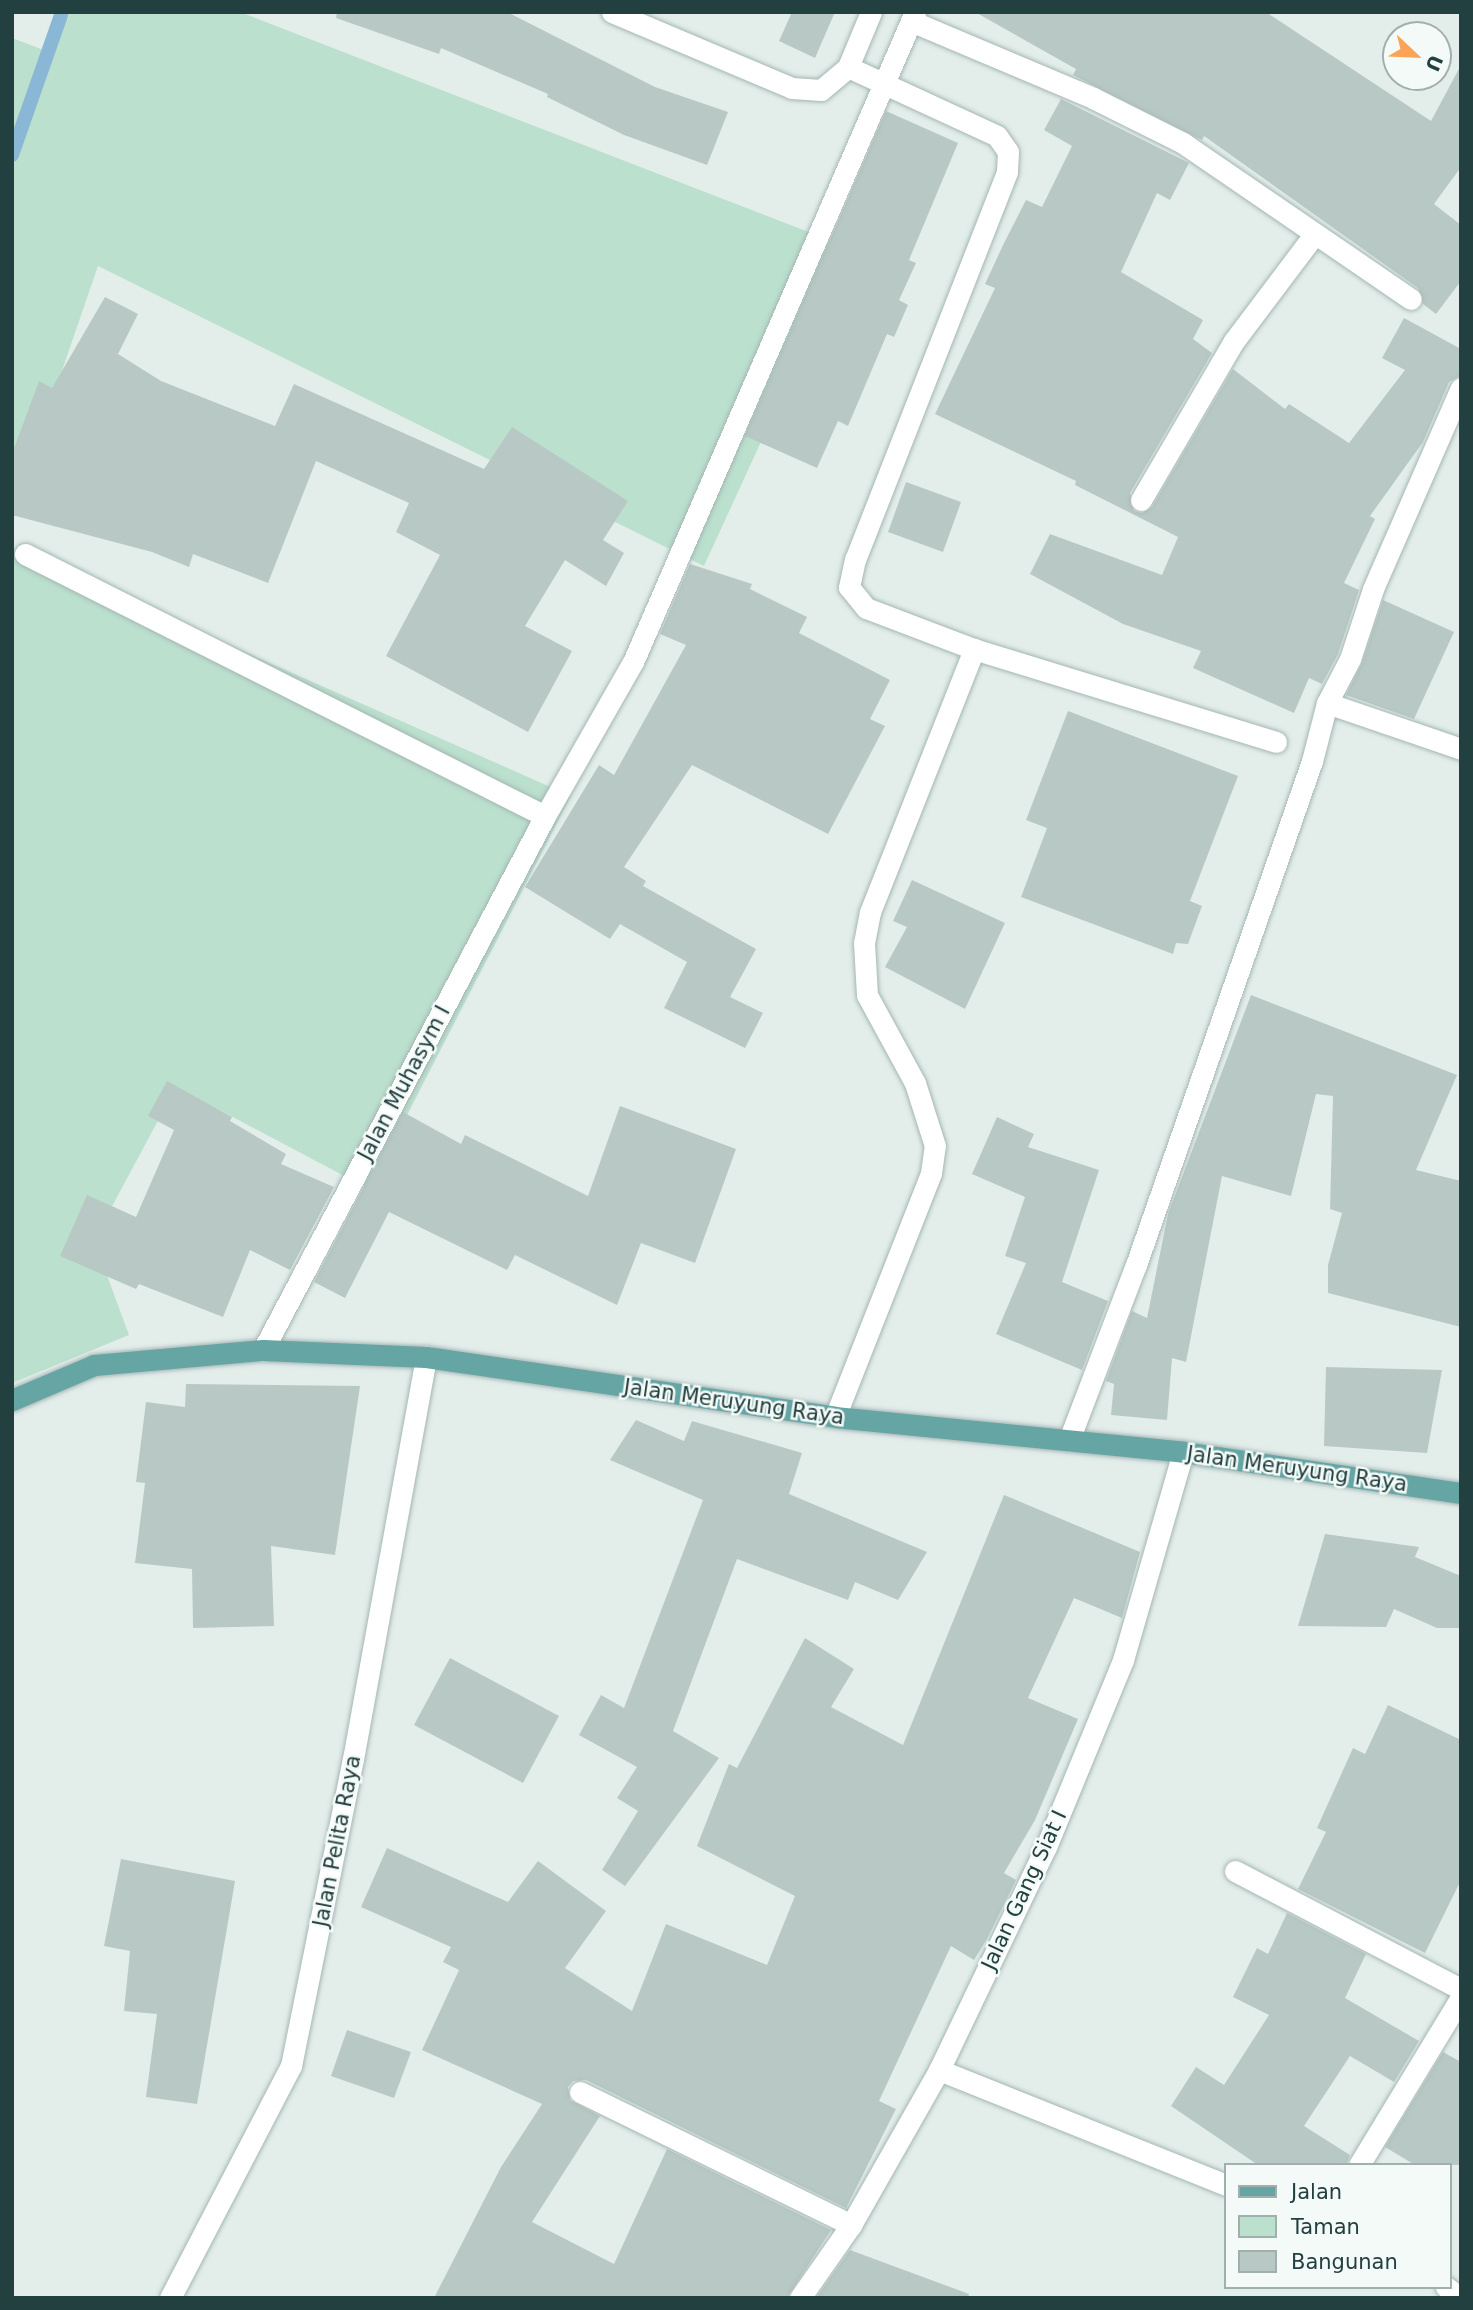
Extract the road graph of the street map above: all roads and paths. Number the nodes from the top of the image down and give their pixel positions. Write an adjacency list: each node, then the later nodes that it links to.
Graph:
1 (612, 12): 4 (street)
2 (871, 12): 4 (street)
3 (913, 17): 5 (street, Jalan Muhasym I); 6 (street)
4 (848, 66): 5 (street)
5 (881, 81): 11 (street); 15 (street, Jalan Muhasym I)
6 (1314, 235): 7 (street); 9 (street)
7 (1411, 299)
8 (1461, 388): 12 (street)
9 (1141, 500)
10 (25, 554): 15 (street)
11 (975, 649): 13 (street); 19 (street)
12 (1327, 704): 14 (street); 20 (street)
13 (1276, 742)
14 (1461, 749)
15 (545, 816): 16 (street, Jalan Muhasym I)
16 (263, 1350): 17 (main road, Jalan Meruyung Raya); 18 (main road, Jalan Meruyung Raya)
17 (426, 1357): 19 (main road, Jalan Meruyung Raya); 31 (street, Jalan Pelita Raya)
18 (12, 1400)
19 (835, 1417): 20 (main road, Jalan Meruyung Raya)
20 (1069, 1440): 21 (main road, Jalan Meruyung Raya)
21 (1183, 1452): 22 (main road, Jalan Meruyung Raya); 26 (street, Jalan Gang Siat I)
22 (1461, 1493)
23 (1236, 1871): 24 (street)
24 (1461, 1989)
25 (1461, 1997): 28 (street)
26 (939, 2070): 29 (street); 30 (street, Jalan Gang Siat I)
27 (580, 2092): 30 (street)
28 (1360, 2163)
29 (1224, 2184)
30 (851, 2225): 32 (street, Jalan Gang Siat I)
31 (170, 2298)
32 (800, 2298)

